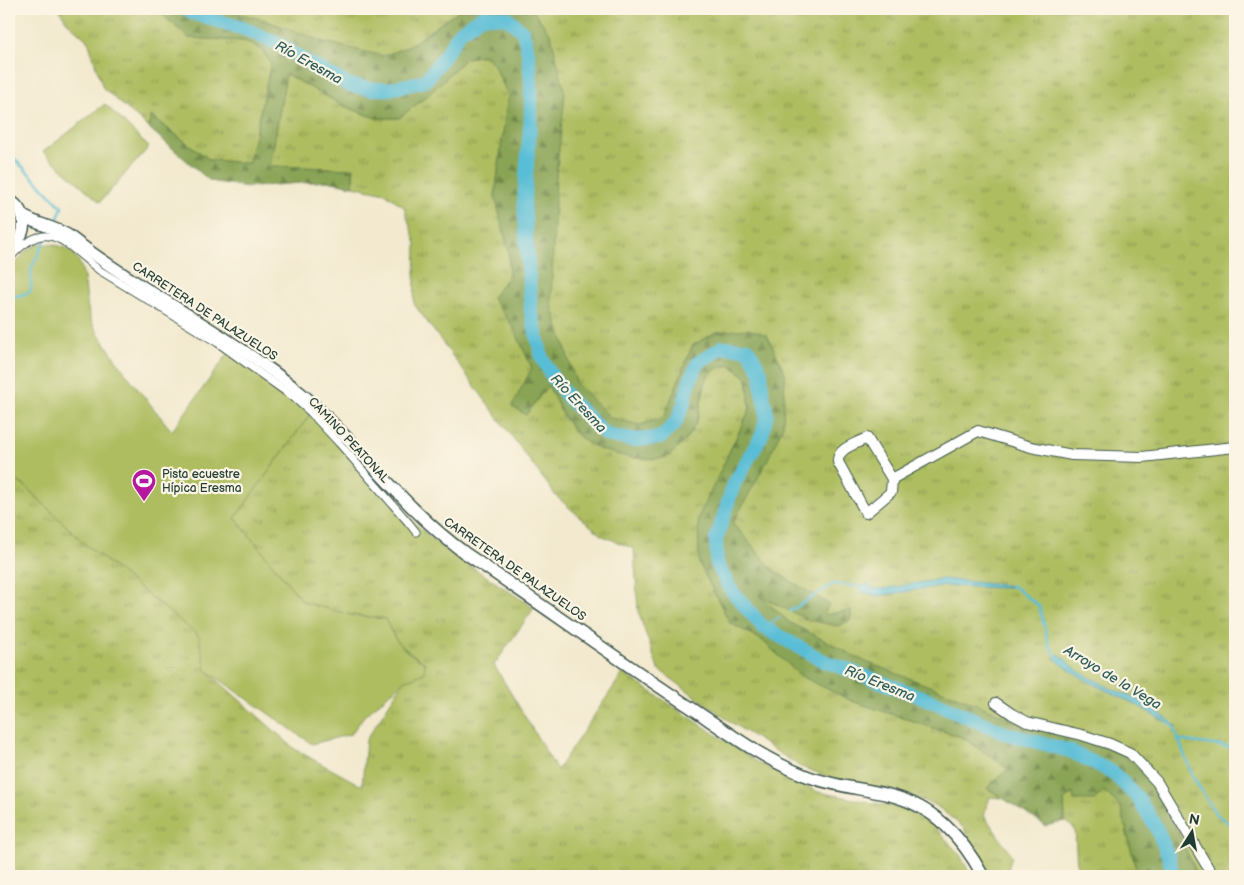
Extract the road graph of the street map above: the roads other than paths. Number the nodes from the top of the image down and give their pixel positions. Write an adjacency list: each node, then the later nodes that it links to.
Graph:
1 (9, 200): 2 (street)
2 (23, 216): 3 (street, CARRETERA DE PALAZUELOS); 4 (street)
3 (48, 228): 4 (street); 11 (street, CARRETERA DE PALAZUELOS)
4 (21, 235): 5 (street)
5 (9, 246)
6 (9, 259): 9 (street, CAMINO PEATONAL)
7 (1235, 447): 8 (street)
8 (892, 479): 8 (street)
9 (416, 532)
10 (996, 703): 12 (street)
11 (983, 876)
12 (1213, 876)

